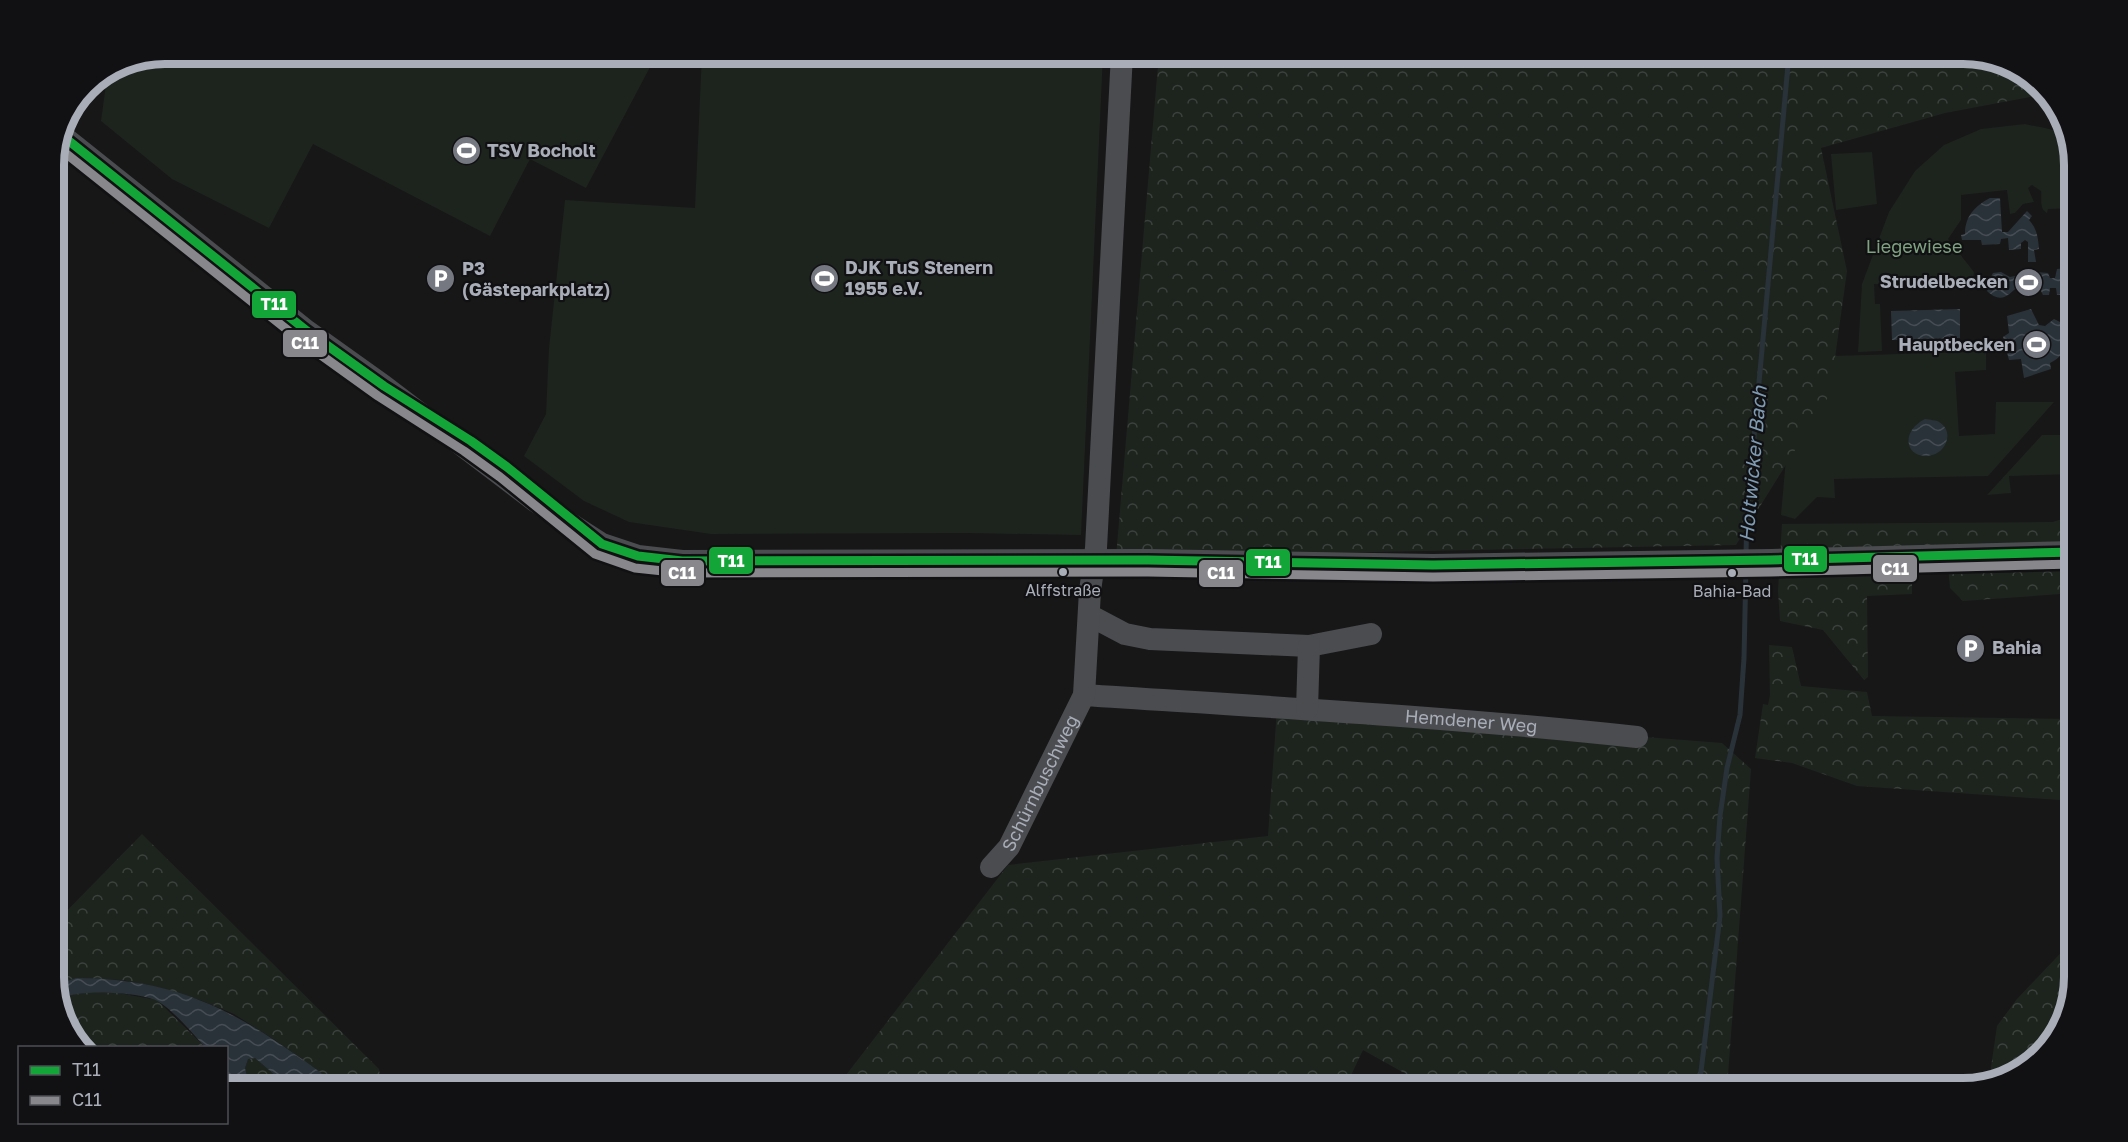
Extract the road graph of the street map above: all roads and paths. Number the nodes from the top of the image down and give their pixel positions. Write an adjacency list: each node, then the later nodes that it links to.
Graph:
1 (1121, 64): 4 (street)
2 (68, 140): 4 (street)
3 (2063, 552): 4 (street)
4 (1094, 561): 5 (street)
5 (1089, 615): 7 (street); 8 (street)
6 (1371, 634): 7 (street)
7 (1309, 646): 9 (street)
8 (1084, 695): 9 (street, Hemdener Weg); 11 (street, Schürnbuschweg)
9 (1307, 709): 10 (street, Hemdener Weg)
10 (1637, 737)
11 (991, 867)

